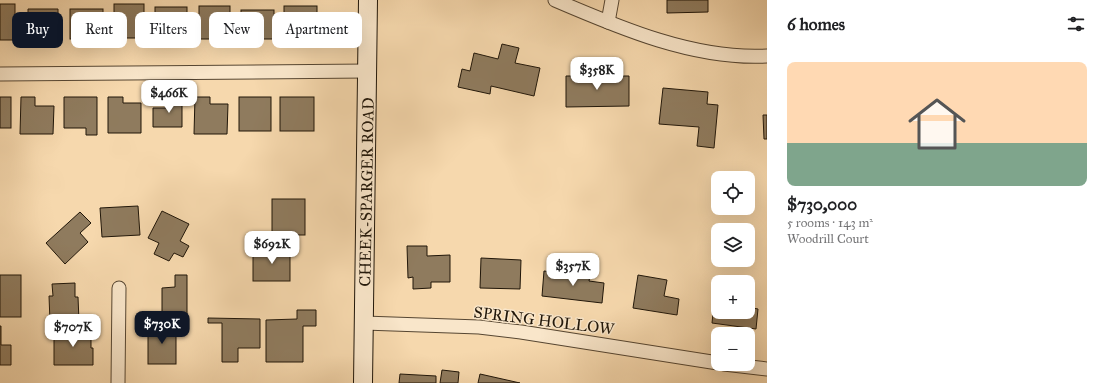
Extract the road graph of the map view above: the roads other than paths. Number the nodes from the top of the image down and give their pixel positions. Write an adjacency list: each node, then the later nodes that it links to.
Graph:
1 (368, 0): 6 (main road, CHEEK-SPARGER ROAD)
2 (555, 0): 4 (street)
3 (612, 0): 4 (street)
4 (608, 22): 5 (street)
5 (767, 56)
6 (368, 72): 7 (street); 9 (main road, CHEEK-SPARGER ROAD)
7 (0, 74)
8 (119, 288): 13 (street)
9 (364, 323): 10 (street, SPRING HOLLOW); 14 (main road, CHEEK-SPARGER ROAD)
10 (711, 362)
11 (755, 368): 12 (street)
12 (767, 369)
13 (118, 383)
14 (363, 383)

